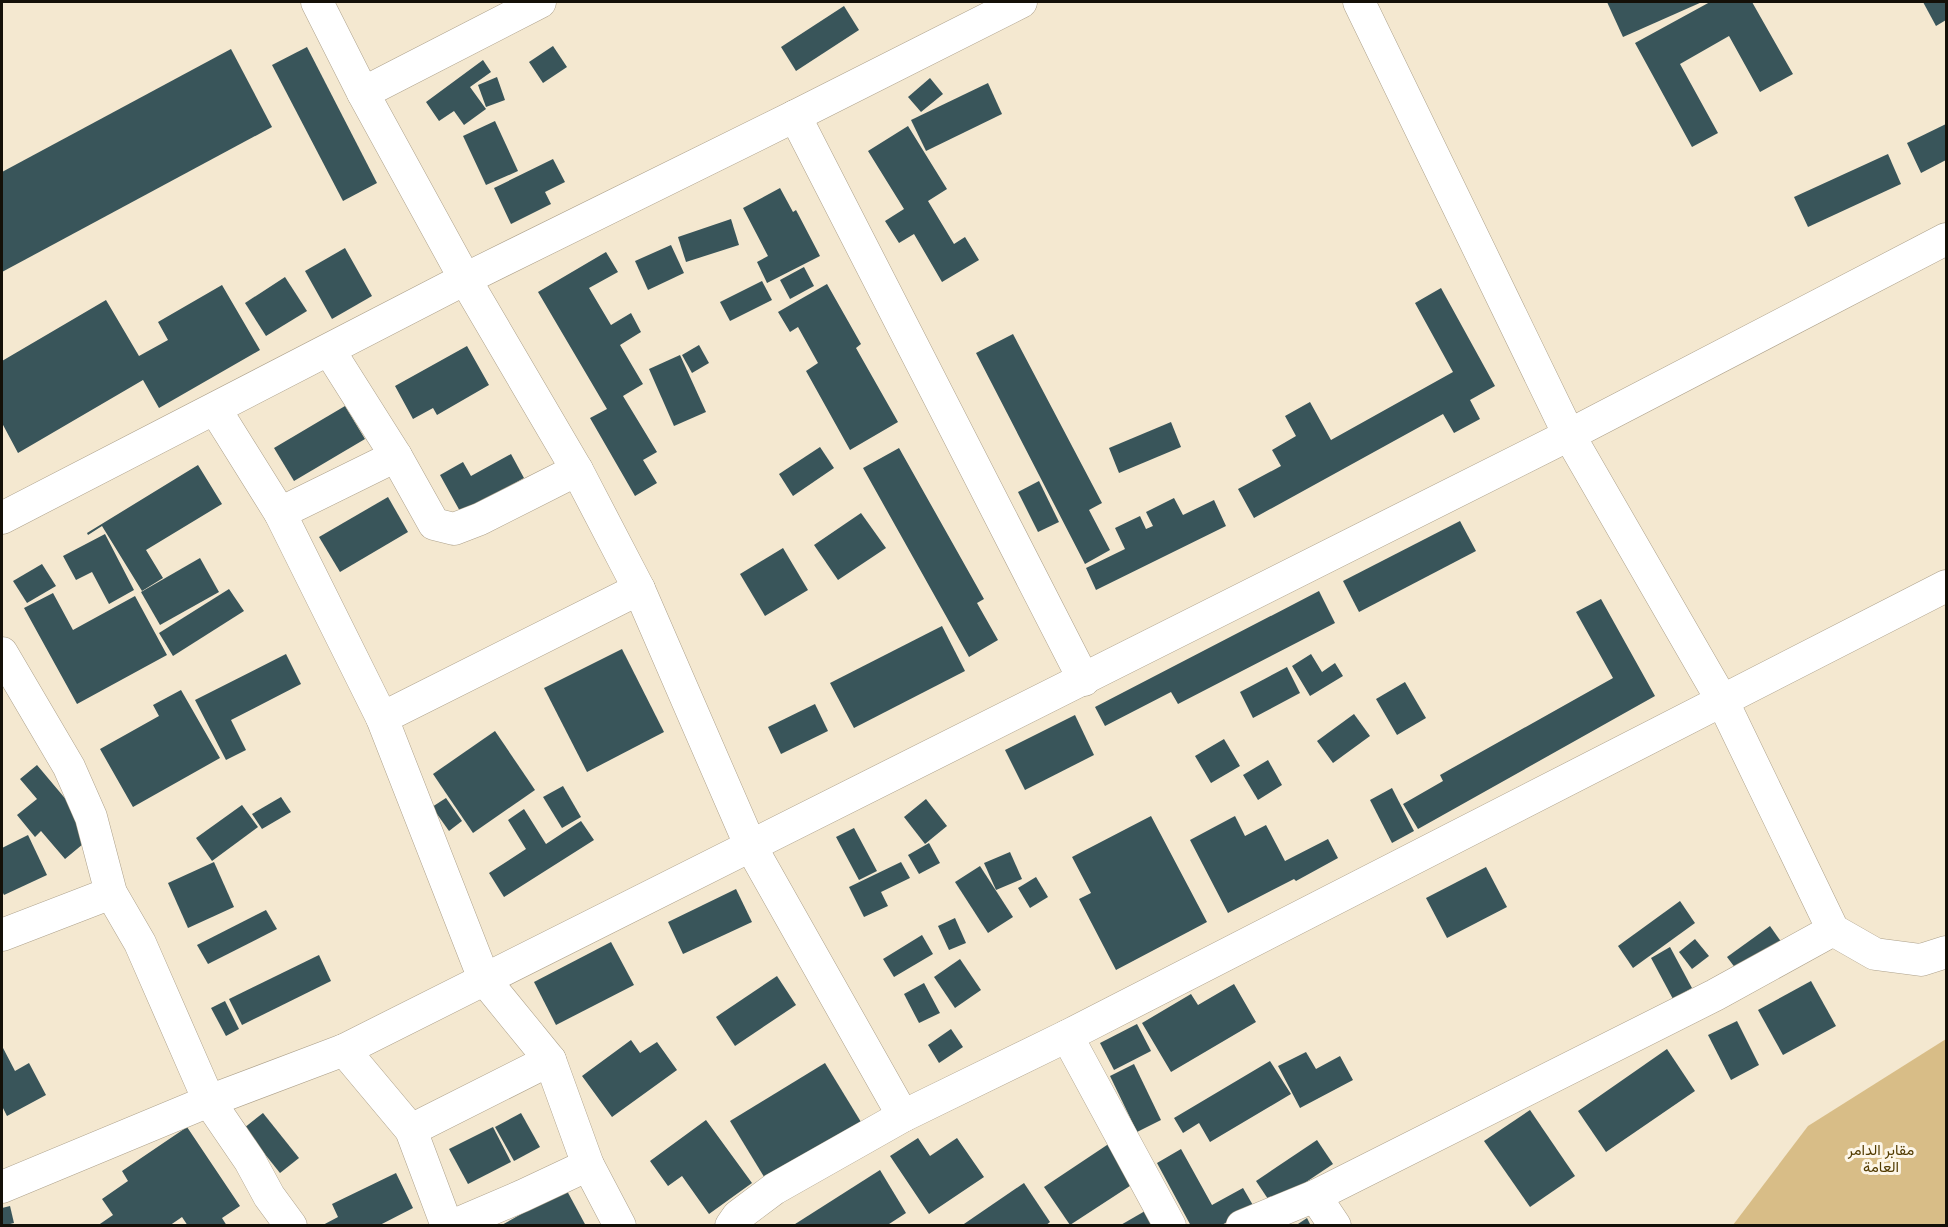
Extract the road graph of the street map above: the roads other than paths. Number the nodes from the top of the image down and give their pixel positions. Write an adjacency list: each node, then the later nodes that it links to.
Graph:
1 (317, 2): 5 (street)
2 (540, 2): 5 (street)
3 (1021, 2): 6 (street)
4 (1359, 2): 11 (street)
5 (363, 93): 8 (street)
6 (795, 116): 8 (street); 19 (street)
7 (1947, 240): 11 (street)
8 (465, 279): 9 (street); 13 (street)
9 (329, 350): 10 (street); 12 (street)
10 (215, 409): 14 (street); 15 (street)
11 (1569, 435): 19 (street); 20 (street)
12 (396, 456): 13 (street); 14 (street)
13 (577, 470): 17 (street)
14 (280, 513): 21 (street)
15 (2, 518)
16 (1947, 586): 20 (street)
17 (639, 589): 21 (street); 22 (street)
18 (2, 653): 23 (street)
19 (1084, 680): 22 (street)
20 (1723, 702): 24 (street); 28 (street)
21 (382, 718): 27 (street)
22 (750, 845): 27 (street); 32 (street)
23 (111, 892): 25 (street); 31 (street)
24 (1833, 930): 26 (street); 36 (street)
25 (2, 934)
26 (1947, 952)
27 (484, 979): 29 (street); 30 (street)
28 (1067, 1036): 32 (street); 42 (street)
29 (344, 1050): 31 (street); 33 (street)
30 (550, 1060): 33 (street); 34 (street)
31 (209, 1101): 35 (street); 37 (street)
32 (903, 1116): 41 (street)
33 (411, 1130): 38 (street)
34 (588, 1165): 39 (street); 40 (street)
35 (3, 1183)
36 (1316, 1196): 43 (street); 44 (street)
37 (291, 1226)
38 (447, 1226)
39 (452, 1226)
40 (620, 1226)
41 (731, 1226)
42 (1170, 1226)
43 (1242, 1226)
44 (1335, 1226)

